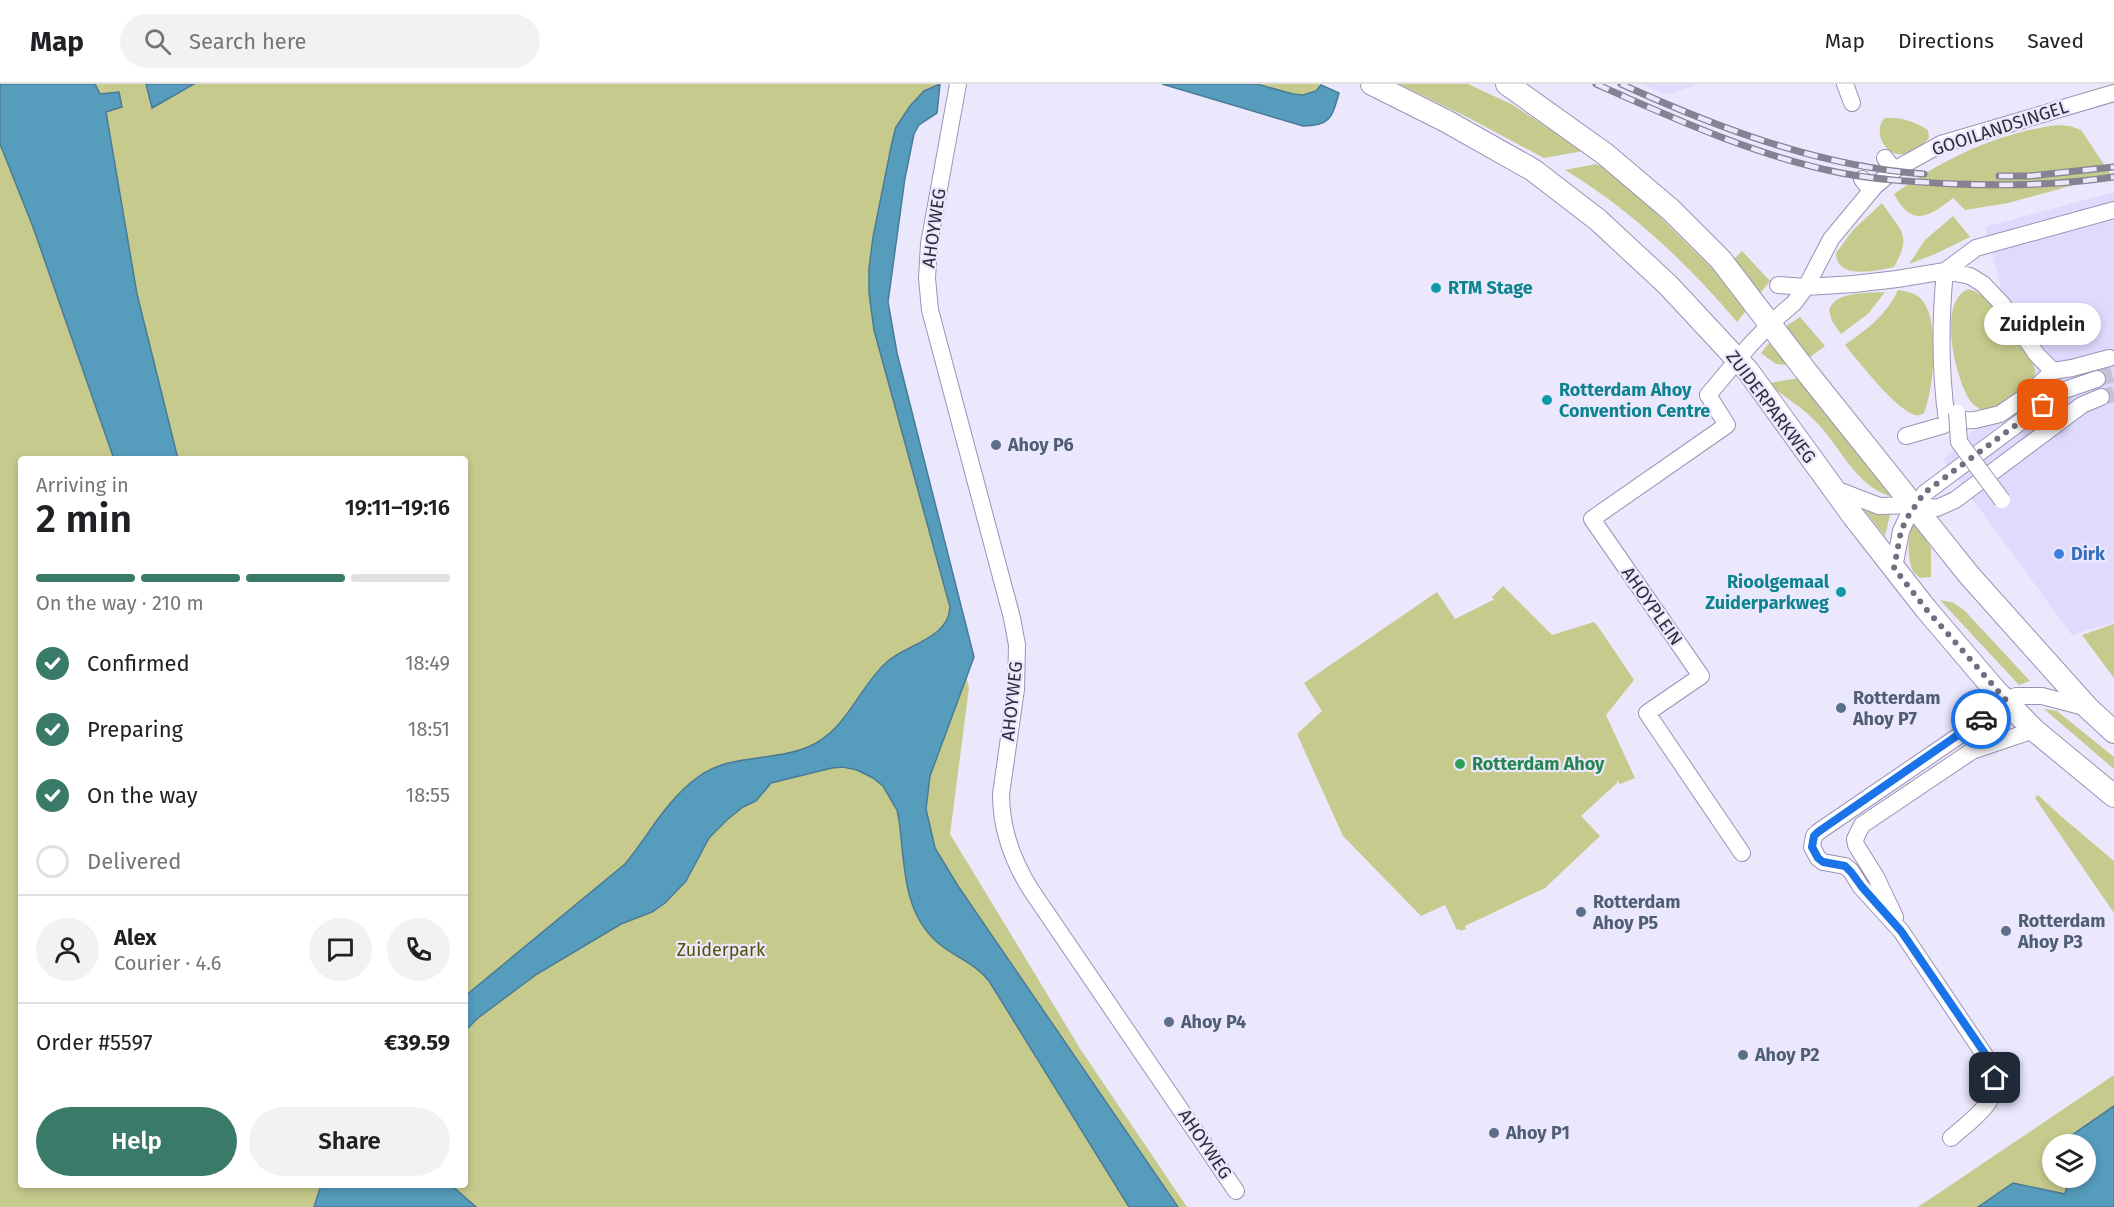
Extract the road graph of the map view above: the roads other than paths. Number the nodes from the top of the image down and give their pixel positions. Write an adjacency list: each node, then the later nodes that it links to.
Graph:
1 (958, 84): 34 (street, AHOYWEG)
2 (1372, 84): 13 (main road, ZUIDERPARKWEG)
3 (1507, 84): 11 (main road)
4 (1845, 84): 6 (street)
5 (2114, 93): 10 (street, GOOILANDSINGEL)
6 (1852, 103)
7 (2114, 210): 8 (street)
8 (1945, 271): 10 (street); 14 (street); 18 (street)
9 (1778, 285): 10 (street)
10 (1806, 287): 11 (street, GOOILANDSINGEL)
11 (1771, 323): 13 (street, GOOILANDSINGEL); 22 (main road)
12 (2109, 358): 14 (street)
13 (1738, 359): 16 (street, GOOILANDSINGEL); 20 (main road, ZUIDERPARKWEG)
14 (2053, 371): 18 (street)
15 (2097, 379): 22 (street)
16 (1717, 384): 31 (street, AHOYPLEIN)
17 (2101, 397): 22 (street)
18 (1950, 418): 19 (street); 21 (street, bridge)
19 (1906, 436)
20 (1832, 488): 22 (street); 23 (main road, ZUIDERPARKWEG)
21 (2002, 500)
22 (1926, 507): 23 (street); 25 (main road)
23 (1894, 568): 24 (main road, ZUIDERPARKWEG)
24 (2006, 700): 25 (street); 26 (main road, ZUIDERPARKWEG); 29 (street)
25 (2088, 708): 27 (main road)
26 (2034, 730): 28 (main road, ZUIDERPARKWEG); 30 (street)
27 (2114, 732)
28 (2114, 796)
29 (1830, 824): 30 (street); 32 (street)
30 (1856, 845): 32 (street)
31 (1742, 853)
32 (1901, 931): 33 (street)
33 (1951, 1138)
34 (1236, 1191)

